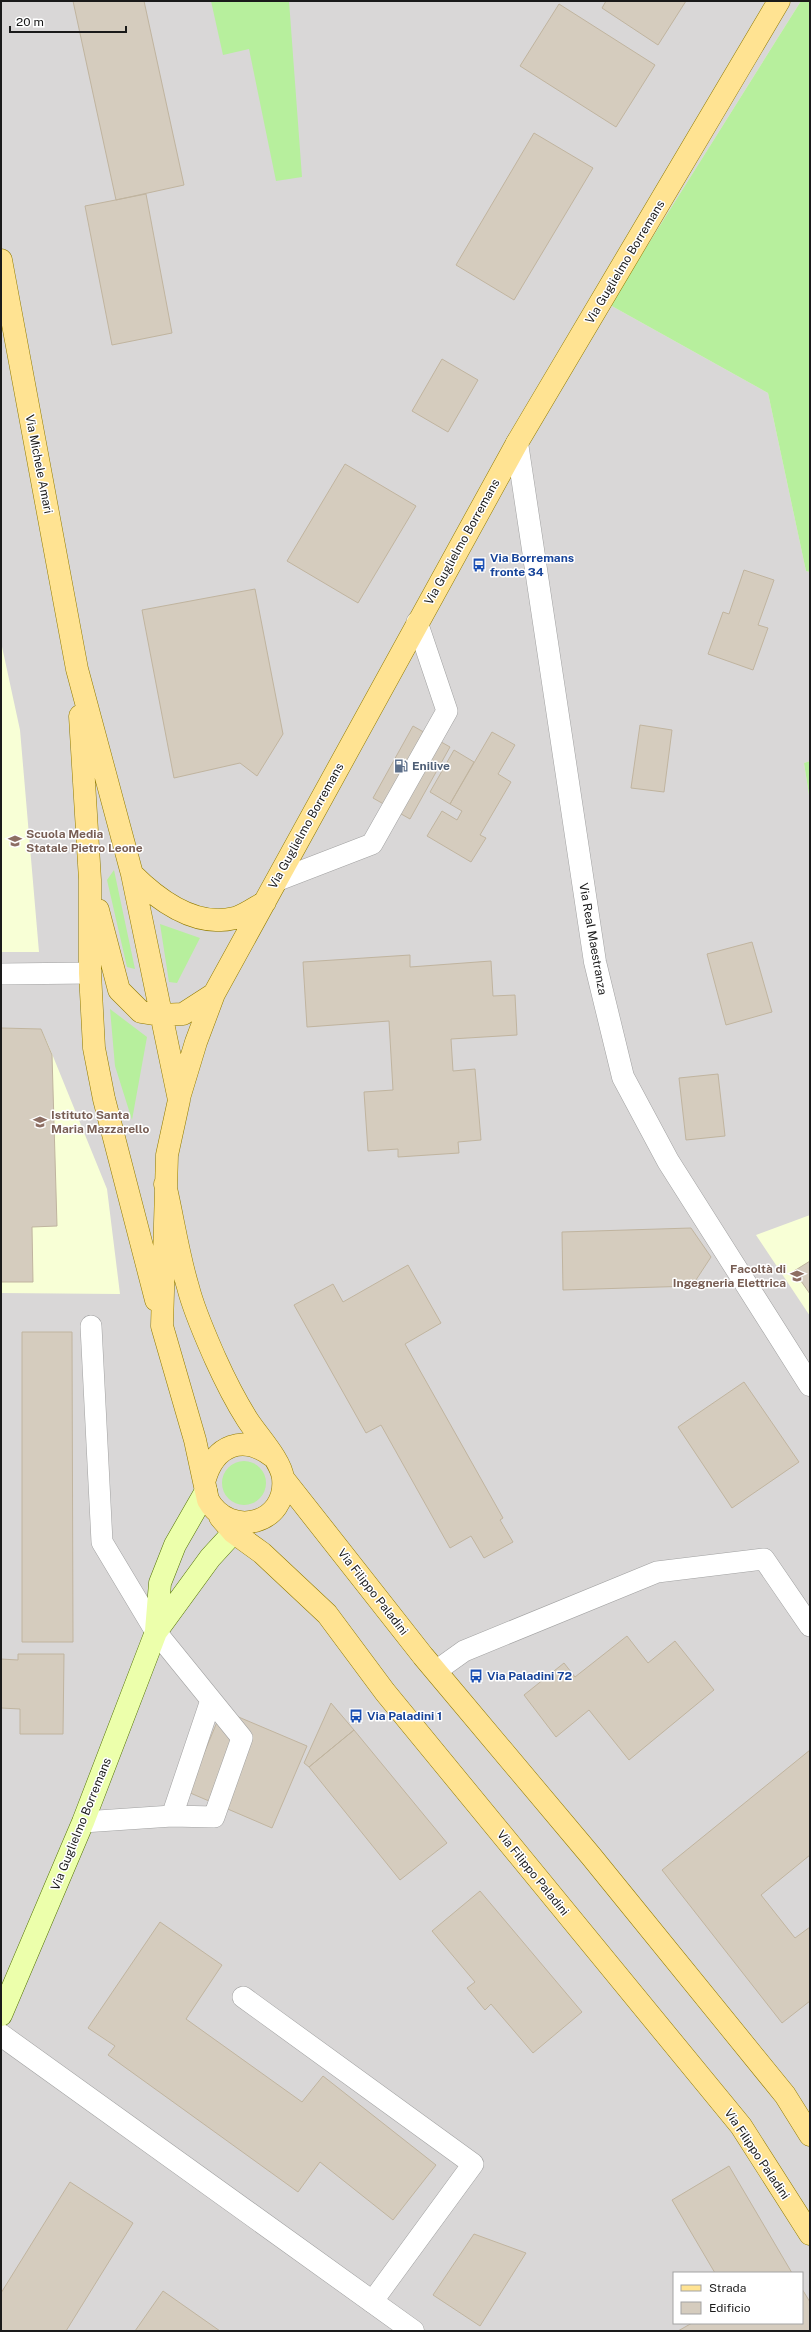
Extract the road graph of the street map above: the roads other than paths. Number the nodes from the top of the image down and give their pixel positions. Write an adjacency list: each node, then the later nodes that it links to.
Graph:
1 (779, 1): 3 (main road, Via Guglielmo Borremans)
2 (1, 260): 5 (main road, Via Michele Amari)
3 (517, 443): 4 (main road, Via Guglielmo Borremans); 18 (street, Via Real Maestranza)
4 (418, 622): 8 (main road, Via Guglielmo Borremans); 8 (lane)
5 (77, 669): 6 (main road); 7 (main road)
6 (132, 874): 9 (main road); 13 (main road)
7 (90, 880): 10 (main road); 13 (main road)
8 (276, 881): 9 (main road, Via Guglielmo Borremans)
9 (265, 902): 12 (main road, Via Guglielmo Borremans)
10 (90, 973): 11 (lane); 17 (main road)
11 (1, 974)
12 (214, 994): 13 (main road); 14 (main road, Via Guglielmo Borremans)
13 (160, 1015): 14 (main road)
14 (179, 1100): 15 (main road, Via Guglielmo Borremans)
15 (165, 1184): 17 (main road); 19 (main road)
16 (91, 1326): 24 (lane)
17 (162, 1326): 21 (main road)
18 (810, 1384)
19 (272, 1456): 20 (main road); 21 (main road)
20 (283, 1478): 22 (main road); 25 (main road, Via Filippo Paladini)
21 (208, 1492): 22 (main road); 24 (main road)
22 (238, 1527): 24 (main road); 33 (main road, Via Filippo Paladini)
23 (810, 1626): 25 (lane)
24 (156, 1632): 26 (lane); 28 (main road, Via Guglielmo Borremans)
25 (436, 1672): 32 (main road, Via Filippo Paladini)
26 (211, 1700): 27 (lane); 27 (lane)
27 (172, 1816): 28 (lane)
28 (83, 1822): 30 (main road, Via Guglielmo Borremans)
29 (243, 1997): 34 (lane)
30 (1, 2015)
31 (1, 2035): 34 (street)
32 (810, 2135)
33 (810, 2234)
34 (372, 2302): 35 (street)
35 (406, 2328)

